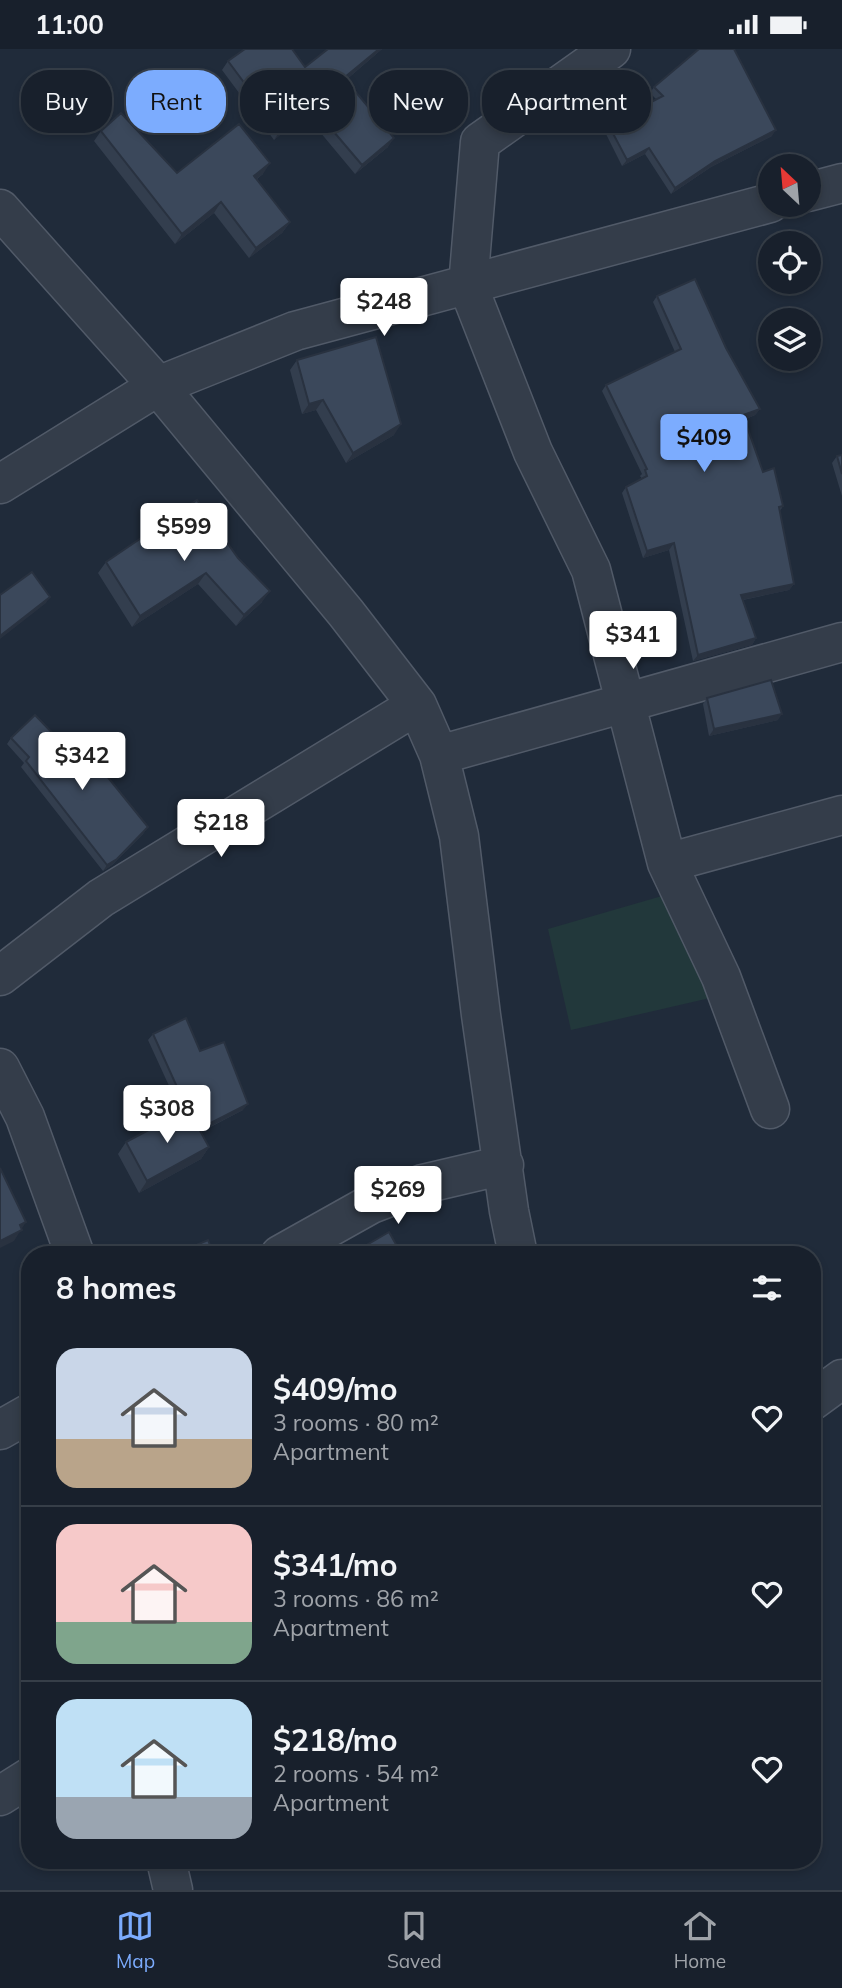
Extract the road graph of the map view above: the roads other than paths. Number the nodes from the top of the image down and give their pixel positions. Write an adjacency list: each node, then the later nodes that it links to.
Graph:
1 (611, 49): 6 (street)
2 (842, 183): 3 (street)
3 (821, 189)
4 (758, 206): 6 (street)
5 (0, 209): 7 (street)
6 (468, 286): 7 (street); 11 (street)
7 (158, 386): 8 (street); 10 (street)
8 (0, 484)
9 (842, 642): 11 (street)
10 (417, 705): 12 (street); 15 (street)
11 (625, 705): 12 (street); 14 (street)
12 (439, 755): 18 (street)
13 (842, 815): 14 (street)
14 (667, 863): 17 (street)
15 (0, 976)
16 (0, 1067): 19 (street)
17 (770, 1109)
18 (504, 1165): 20 (street); 21 (street)
19 (72, 1246)
20 (296, 1246)
21 (517, 1246)
22 (842, 1380): 23 (street)
23 (821, 1395)
24 (21, 1418): 25 (street)
25 (0, 1430)
26 (21, 1783): 27 (street)
27 (0, 1796)
28 (168, 1869): 29 (street)
29 (173, 1890)

